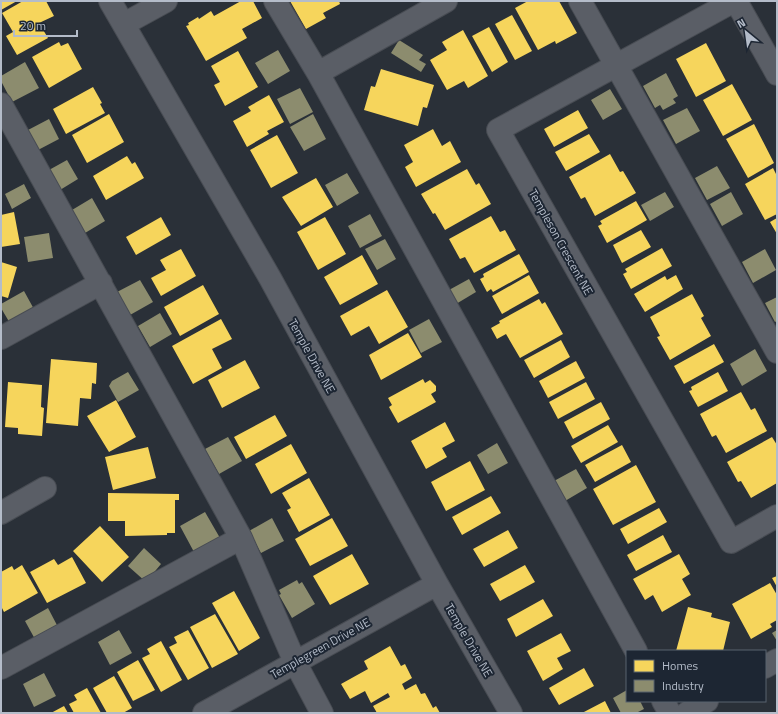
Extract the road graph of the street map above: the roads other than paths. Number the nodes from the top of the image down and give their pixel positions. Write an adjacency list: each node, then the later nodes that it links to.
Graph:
1 (110, 1): 7 (street, Temple Drive NE)
2 (166, 1): 7 (street)
3 (275, 1): 9 (street)
4 (446, 1): 9 (street)
5 (580, 1): 8 (street)
6 (735, 1): 8 (street, Templeson Crescent NE); 10 (street)
7 (124, 24): 19 (street, Temple Drive NE)
8 (617, 65): 14 (street); 17 (street, Templeson Crescent NE)
9 (318, 73): 20 (street)
10 (777, 74)
11 (1, 104): 12 (street)
12 (101, 283): 13 (street); 18 (street)
13 (1, 338)
14 (777, 352)
15 (45, 488): 16 (street)
16 (1, 513)
17 (777, 516)
18 (241, 538): 22 (street); 24 (street)
19 (437, 584): 22 (street, Templegreen Drive NE); 29 (street, Temple Drive NE)
20 (635, 650)
21 (777, 660): 23 (street)
22 (295, 662): 27 (street, Templegreen Drive NE); 28 (street)
23 (766, 666)
24 (1, 668)
25 (664, 702): 30 (street)
26 (705, 702): 31 (street)
27 (204, 713)
28 (322, 713)
29 (511, 713)
30 (670, 713)
31 (687, 713)

